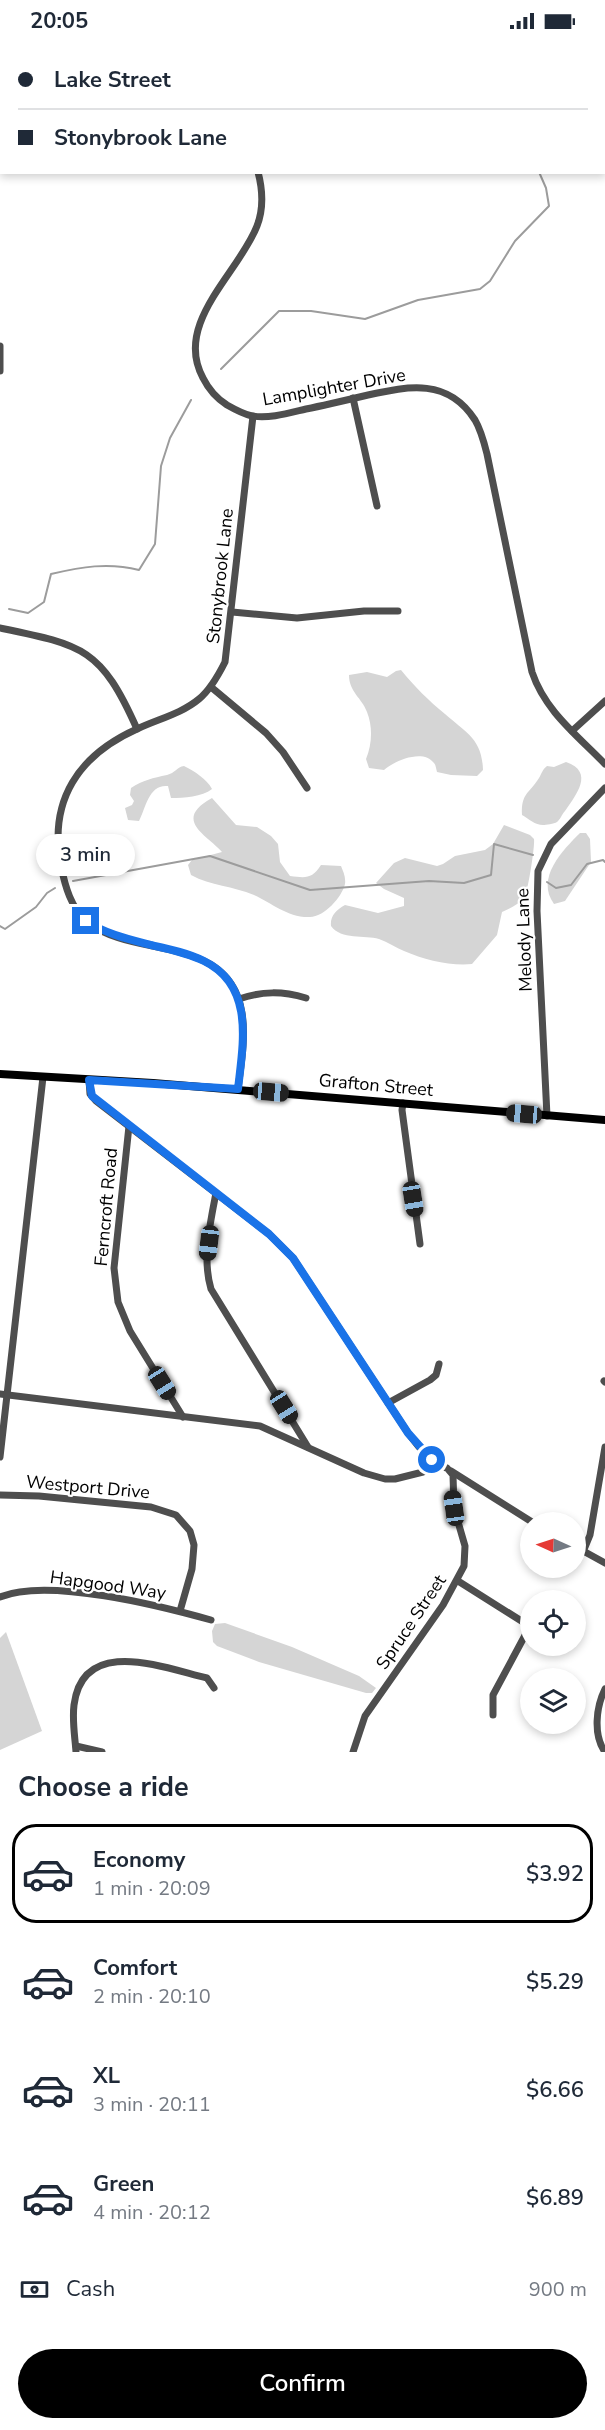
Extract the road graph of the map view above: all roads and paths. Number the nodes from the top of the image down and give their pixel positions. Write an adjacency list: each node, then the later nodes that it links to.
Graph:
1 (258, 174): 5 (street, Lamplighter Drive)
2 (0, 346): 3 (street)
3 (0, 371)
4 (353, 398): 5 (street, Lamplighter Drive); 6 (street); 13 (street, Lamplighter Drive)
5 (253, 416): 8 (street, Stonybrook Lane)
6 (377, 506)
7 (398, 611): 8 (street)
8 (232, 612): 10 (street, Stonybrook Lane)
9 (0, 628): 12 (street)
10 (210, 687): 12 (street, Stonybrook Lane); 15 (street)
11 (605, 701): 13 (street)
12 (137, 729): 18 (street, Stonybrook Lane)
13 (572, 731): 14 (street, Lamplighter Drive)
14 (605, 764)
15 (307, 788)
16 (605, 788): 24 (street, Melody Lane)
17 (306, 998): 18 (street)
18 (239, 999): 22 (street, Stonybrook Lane)
19 (0, 1074): 20 (main road, Grafton Street)
20 (43, 1077): 21 (main road, Grafton Street); 30 (street)
21 (89, 1080): 22 (main road, Grafton Street); 26 (street)
22 (238, 1089): 23 (main road, Grafton Street)
23 (403, 1103): 24 (main road, Grafton Street); 28 (street)
24 (547, 1116): 25 (main road, Grafton Street)
25 (605, 1120)
26 (129, 1126): 27 (street); 32 (street, Ferncroft Road)
27 (216, 1193): 31 (street); 33 (street)
28 (420, 1244)
29 (439, 1364): 31 (street)
30 (3, 1395): 32 (street); 35 (street)
31 (388, 1403): 36 (street)
32 (183, 1417): 33 (street)
33 (308, 1447): 36 (street)
34 (605, 1447): 39 (street)
35 (0, 1457)
36 (447, 1468): 38 (street); 42 (street, Spruce Street)
37 (0, 1495): 44 (street, Westport Drive)
38 (520, 1514)
39 (586, 1545)
40 (586, 1554): 41 (street)
41 (605, 1563)
42 (458, 1581): 46 (street); 53 (street, Spruce Street)
43 (0, 1597): 44 (street, Hapgood Way)
44 (180, 1611): 45 (street, Hapgood Way)
45 (211, 1620)
46 (520, 1620)
47 (520, 1645): 50 (street)
48 (214, 1688): 51 (street)
49 (605, 1689): 54 (street)
50 (493, 1715)
51 (76, 1749): 52 (street)
52 (102, 1752)
53 (353, 1752)
54 (605, 1752)

